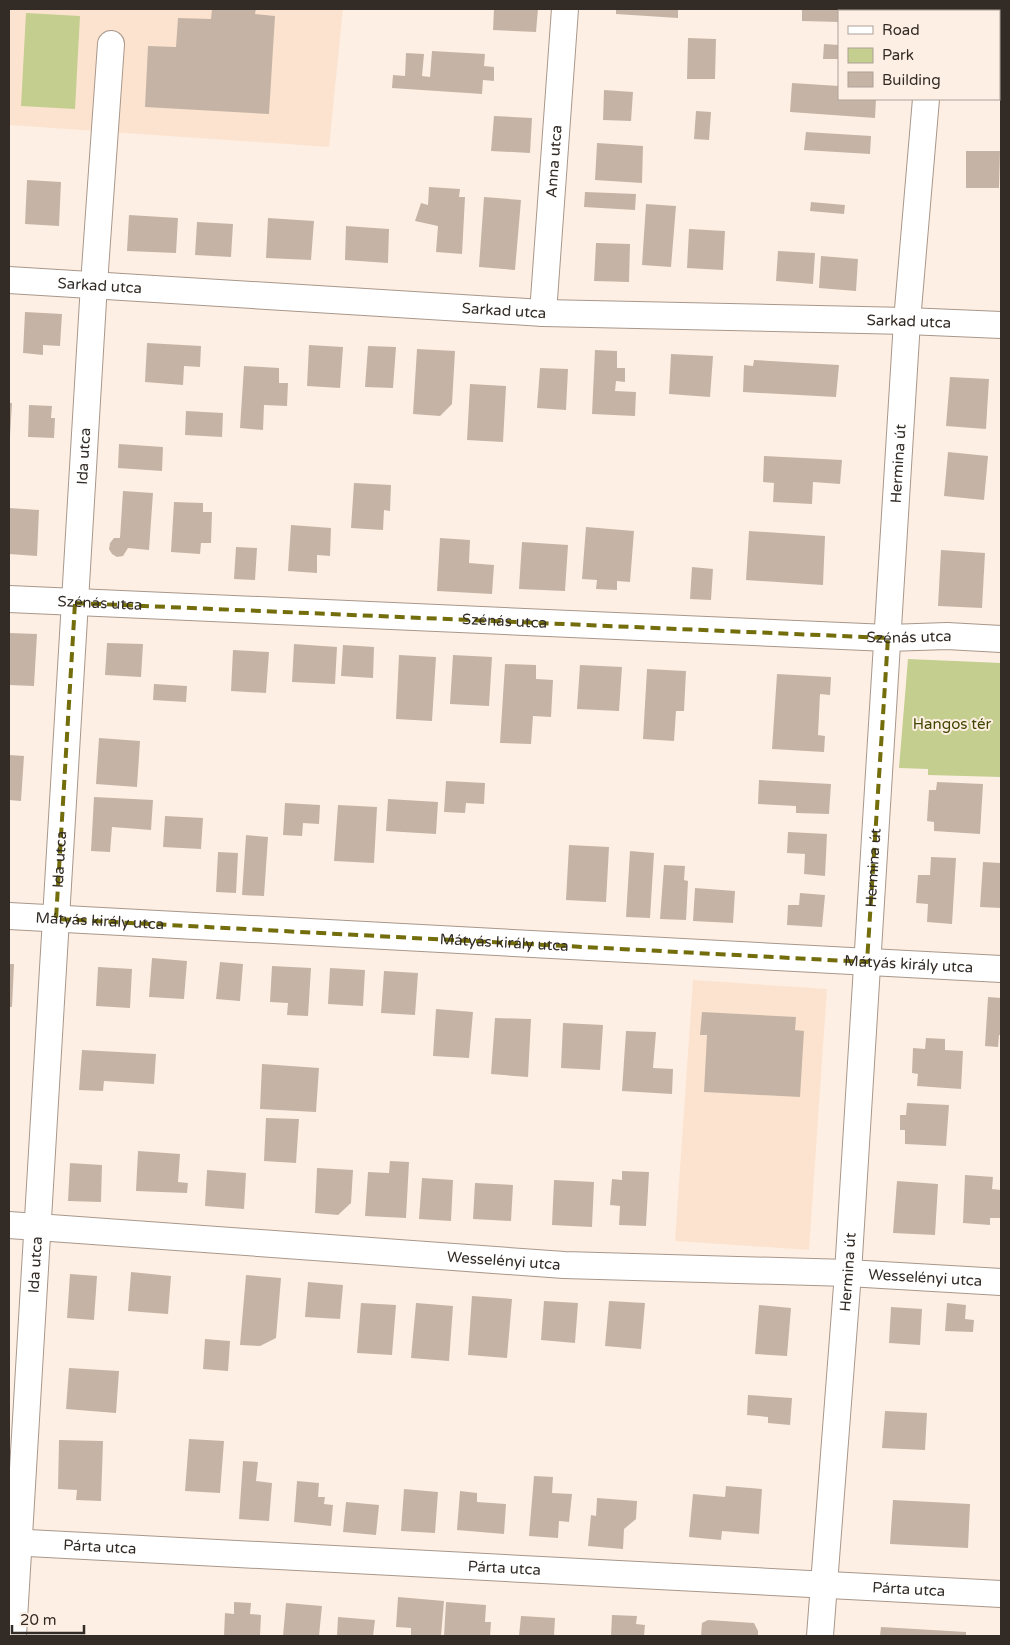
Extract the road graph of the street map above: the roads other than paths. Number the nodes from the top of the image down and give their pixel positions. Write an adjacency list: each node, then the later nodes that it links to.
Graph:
1 (565, 9): 6 (street, Anna utca)
2 (111, 44): 5 (street, Ida utca)
3 (926, 100): 7 (street, Hermina út)
4 (9, 280): 5 (street, Sarkad utca)
5 (94, 284): 6 (street, Sarkad utca); 10 (street, Ida utca)
6 (543, 313): 7 (street, Sarkad utca)
7 (907, 320): 8 (street, Sarkad utca); 11 (street, Hermina út)
8 (1001, 325)
9 (9, 599): 10 (street, Szénás utca)
10 (75, 603): 11 (street, Szénás utca); 14 (street, Ida utca)
11 (888, 638): 12 (street, Szénás utca); 15 (street, Hermina út)
12 (1001, 639)
13 (9, 916): 14 (street, Mátyás király utca)
14 (56, 919): 15 (street, Mátyás király utca); 18 (street, Ida utca)
15 (867, 962): 16 (street, Mátyás király utca); 19 (street, Hermina út)
16 (1001, 969)
17 (9, 1225): 18 (street, Wesselényi utca)
18 (38, 1226): 19 (street, Wesselényi utca); 21 (street, Ida utca)
19 (848, 1274): 20 (street, Wesselényi utca); 22 (street, Hermina út)
20 (1001, 1282)
21 (14, 1542): 22 (street, Párta utca); 24 (street, Ida utca)
22 (823, 1585): 23 (street, Párta utca); 25 (street, Hermina út)
23 (1001, 1594)
24 (13, 1636)
25 (820, 1636)

